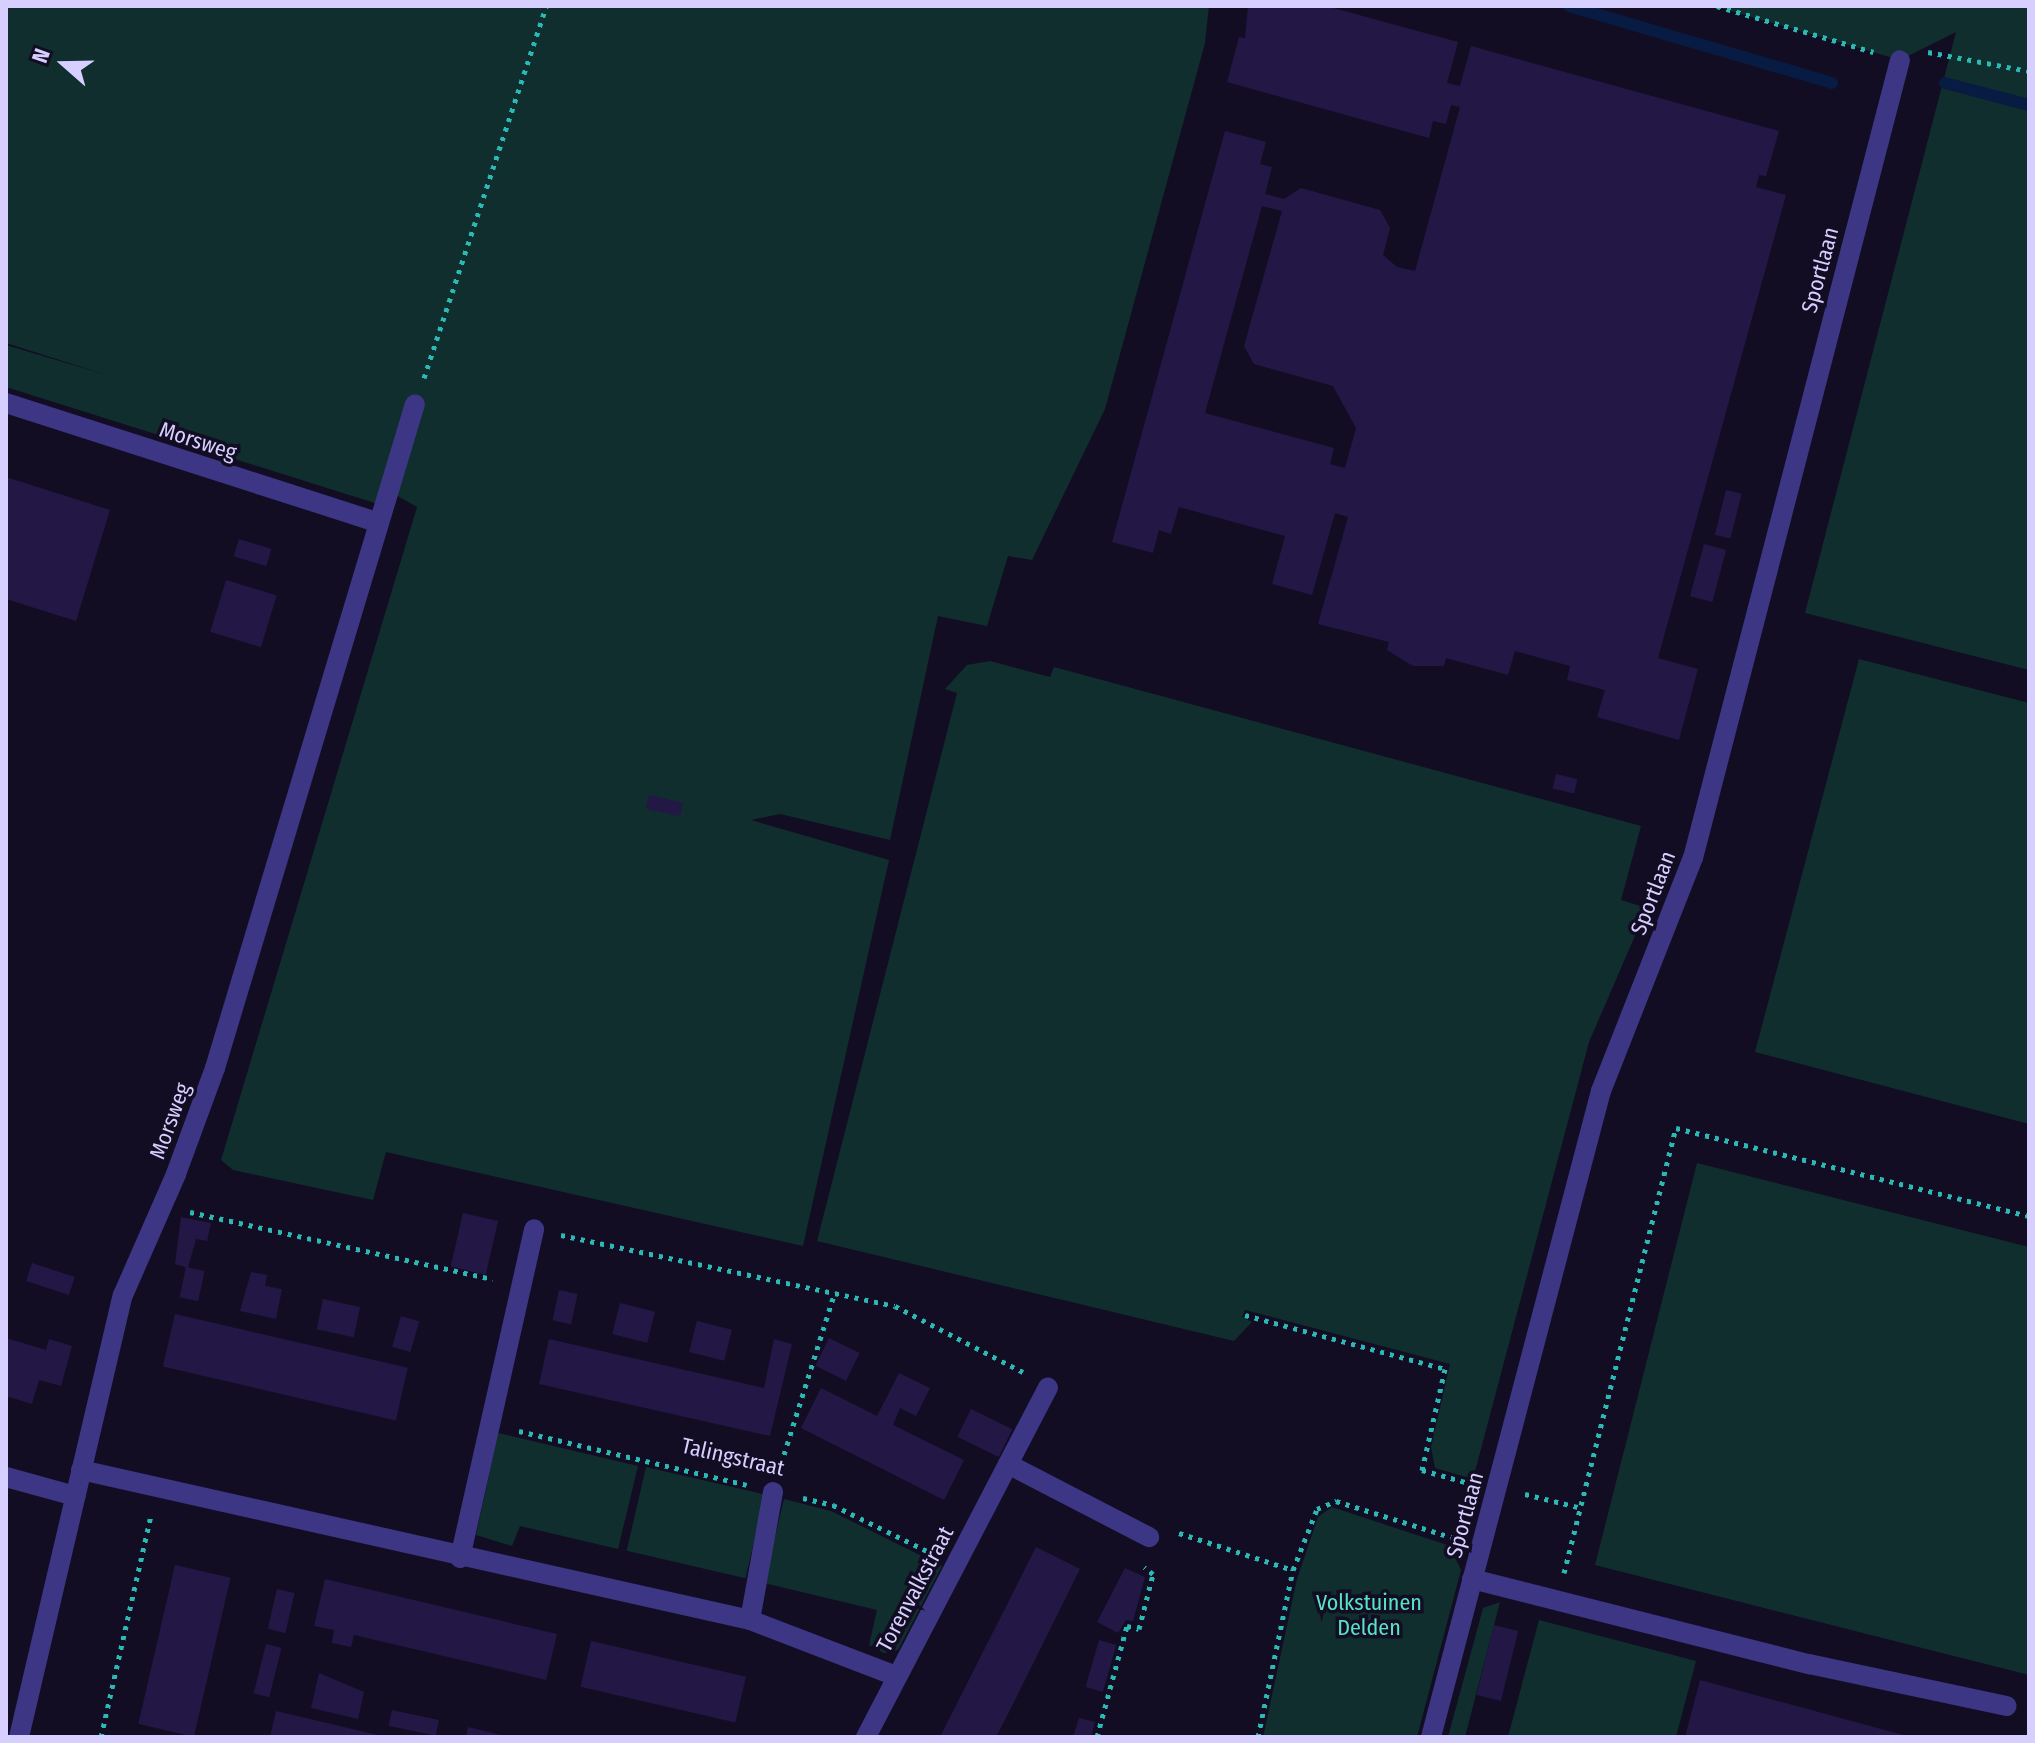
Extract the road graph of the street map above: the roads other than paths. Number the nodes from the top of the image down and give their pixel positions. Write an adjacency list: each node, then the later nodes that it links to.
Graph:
1 (1900, 60): 14 (street, Sportlaan)
2 (6, 403): 4 (street, Morsweg)
3 (415, 404): 4 (street, Morsweg)
4 (376, 522): 8 (street, Morsweg)
5 (534, 1229): 13 (street)
6 (1048, 1387): 7 (street, Torenvalkstraat)
7 (1008, 1464): 12 (street); 16 (street, Torenvalkstraat)
8 (81, 1470): 11 (street, Morsweg); 13 (street)
9 (6, 1477): 11 (street)
10 (773, 1492): 15 (street)
11 (75, 1496): 18 (street, Morsweg)
12 (1149, 1537)
13 (460, 1558): 15 (street)
14 (1472, 1579): 17 (street); 20 (street, Sportlaan)
15 (750, 1620): 16 (street)
16 (896, 1676): 19 (street, Torenvalkstraat)
17 (2007, 1706)
18 (19, 1737)
19 (866, 1737)
20 (1431, 1737)

